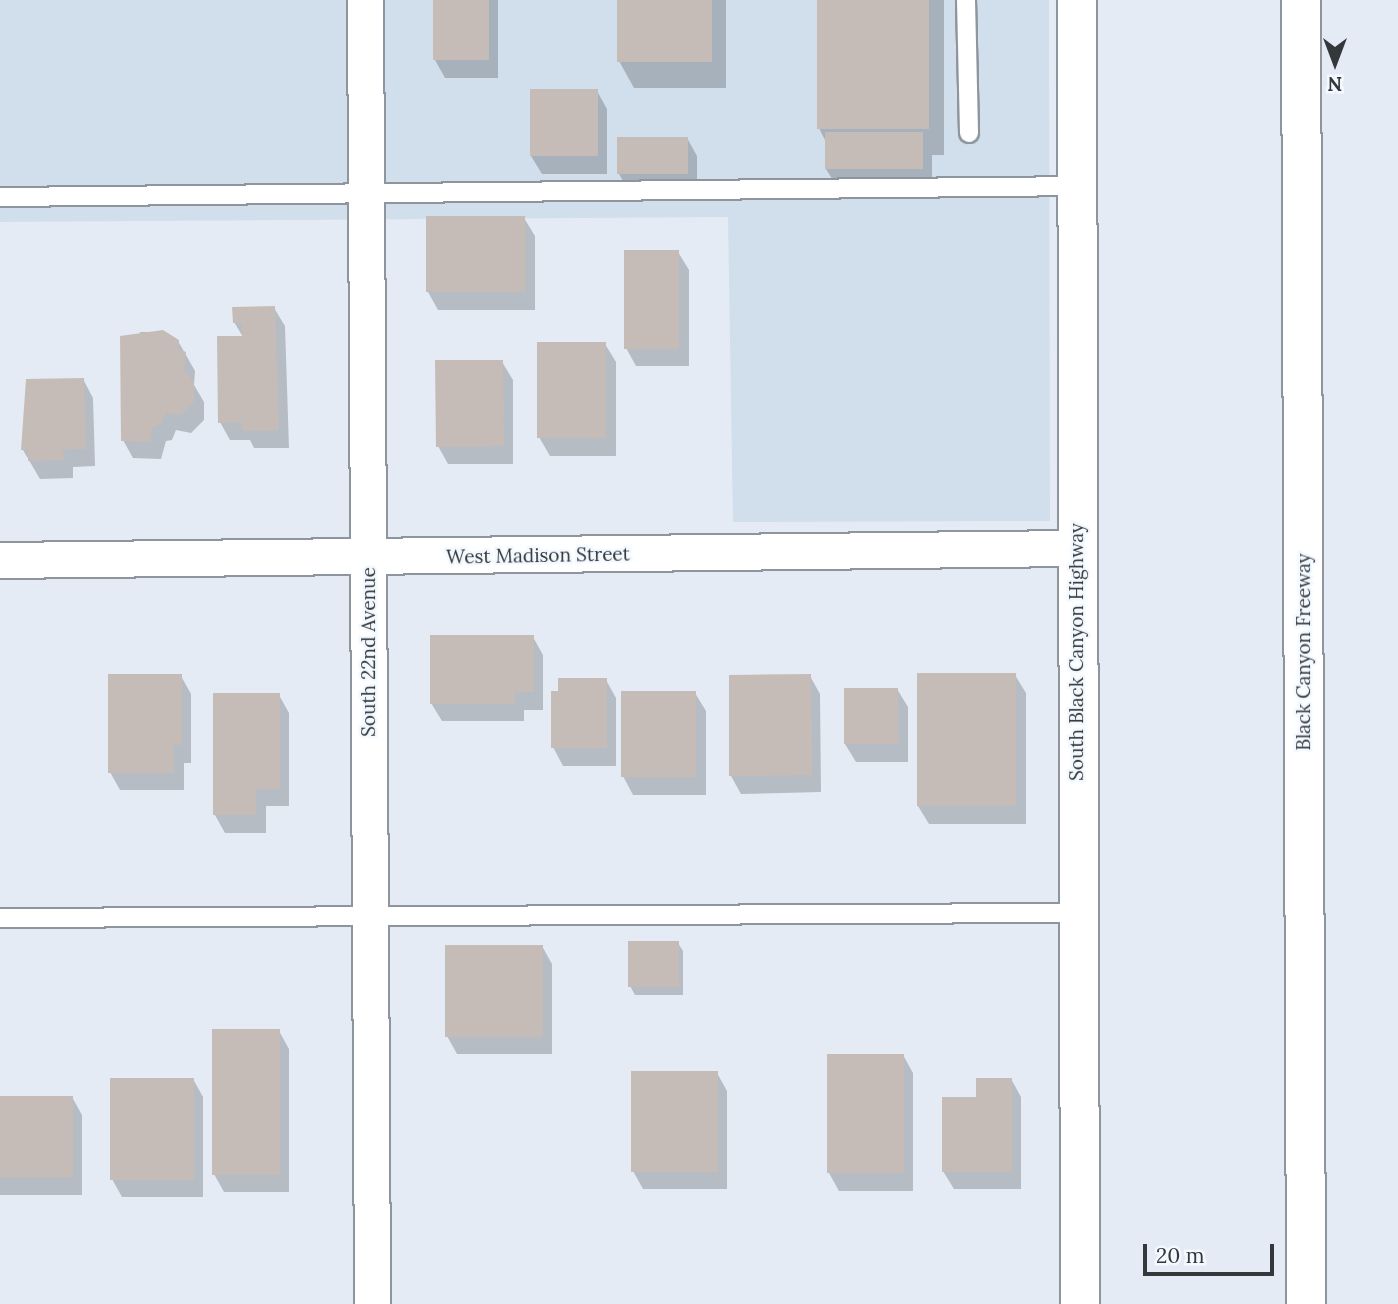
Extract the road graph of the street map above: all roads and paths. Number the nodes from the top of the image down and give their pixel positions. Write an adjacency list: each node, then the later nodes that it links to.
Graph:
1 (365, 0): 7 (street, South 22nd Avenue)
2 (966, 0): 5 (lane)
3 (1077, 0): 6 (main road, South Black Canyon Highway)
4 (1301, 0): 15 (main road, Black Canyon Freeway)
5 (969, 133)
6 (1078, 186): 7 (lane); 9 (main road, South Black Canyon Highway)
7 (368, 195): 8 (lane); 10 (street, South 22nd Avenue)
8 (0, 197)
9 (1076, 548): 10 (street, West Madison Street); 12 (main road, South Black Canyon Highway)
10 (369, 558): 11 (street, West Madison Street); 13 (street, South 22nd Avenue)
11 (0, 560)
12 (1078, 914): 13 (lane); 17 (main road, South Black Canyon Highway)
13 (369, 916): 14 (lane); 16 (street, South 22nd Avenue)
14 (0, 918)
15 (1306, 1209): 18 (main road); 19 (main road, Black Canyon Freeway)
16 (372, 1304)
17 (1080, 1304)
18 (1281, 1304)
19 (1306, 1304)

